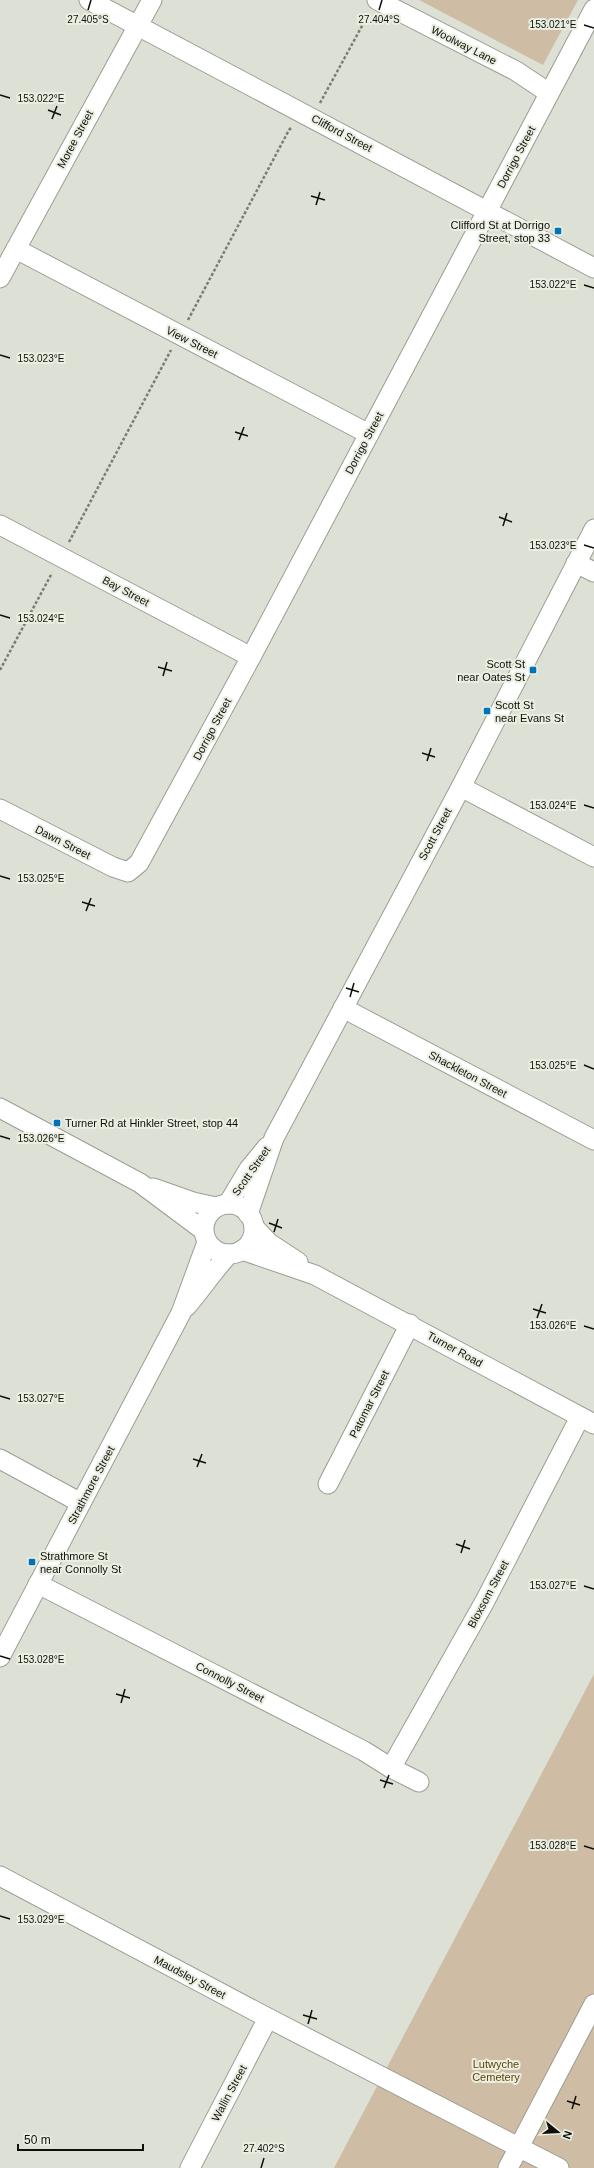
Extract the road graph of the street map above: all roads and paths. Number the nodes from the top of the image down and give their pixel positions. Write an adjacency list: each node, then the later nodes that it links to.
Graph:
1 (89, 0): 5 (street, Clifford Street)
2 (152, 0): 5 (street, Moree Street)
3 (377, 0): 6 (street, Woolway Lane)
4 (594, 9): 6 (street, Dorrigo Street)
5 (137, 26): 7 (street, Clifford Street); 8 (street, Moree Street)
6 (549, 93): 7 (street, Dorrigo Street)
7 (487, 211): 9 (street, Clifford Street); 11 (street, Dorrigo Street)
8 (16, 249): 10 (street, Moree Street); 11 (street, View Street)
9 (594, 268)
10 (0, 278)
11 (369, 434): 16 (street, Dorrigo Street)
12 (0, 525): 16 (street, Bay Street)
13 (594, 529): 14 (street, Scott Street)
14 (576, 563): 15 (street); 17 (street, Scott Street)
15 (594, 572)
16 (251, 657): 20 (street, Dorrigo Street)
17 (461, 787): 19 (street); 21 (street, Scott Street)
18 (0, 809): 20 (street, Dawn Street)
19 (594, 857)
20 (128, 872)
21 (343, 1008): 23 (street, Scott Street); 24 (street, Shackleton Street)
22 (0, 1108): 25 (street, Turner Road)
23 (274, 1138): 26 (street, Scott Street); 27 (street, Scott Street)
24 (594, 1140)
25 (140, 1183): 26 (street, Turner Road); 28 (street, Turner Road)
26 (222, 1205): 27 (street, Turner Road); 28 (street)
27 (251, 1221): 29 (street); 30 (street, Turner Road)
28 (205, 1236): 29 (street, Turner Road); 31 (street, Strathmore Street)
29 (235, 1252): 30 (street, Turner Road); 31 (street, Strathmore Street)
30 (315, 1275): 32 (street, Turner Road)
31 (182, 1313): 36 (street, Strathmore Street)
32 (410, 1324): 33 (street, Turner Road); 35 (street, Patomar Street)
33 (587, 1420): 39 (street, Bloxsom Street)
34 (0, 1459): 36 (street)
35 (328, 1484)
36 (81, 1503): 37 (street, Strathmore Street)
37 (38, 1584): 38 (street, Strathmore Street); 39 (street, Connolly Street)
38 (0, 1657)
39 (391, 1768): 40 (street, Connolly Street)
40 (419, 1782)
41 (0, 1876): 43 (street, Maudsley Street)
42 (594, 2004): 44 (street)
43 (268, 2018): 44 (street, Maudsley Street); 45 (street, Wallin Street)
44 (519, 2147): 46 (street); 47 (street, Maudsley Street)
45 (190, 2168)
46 (508, 2168)
47 (559, 2168)

